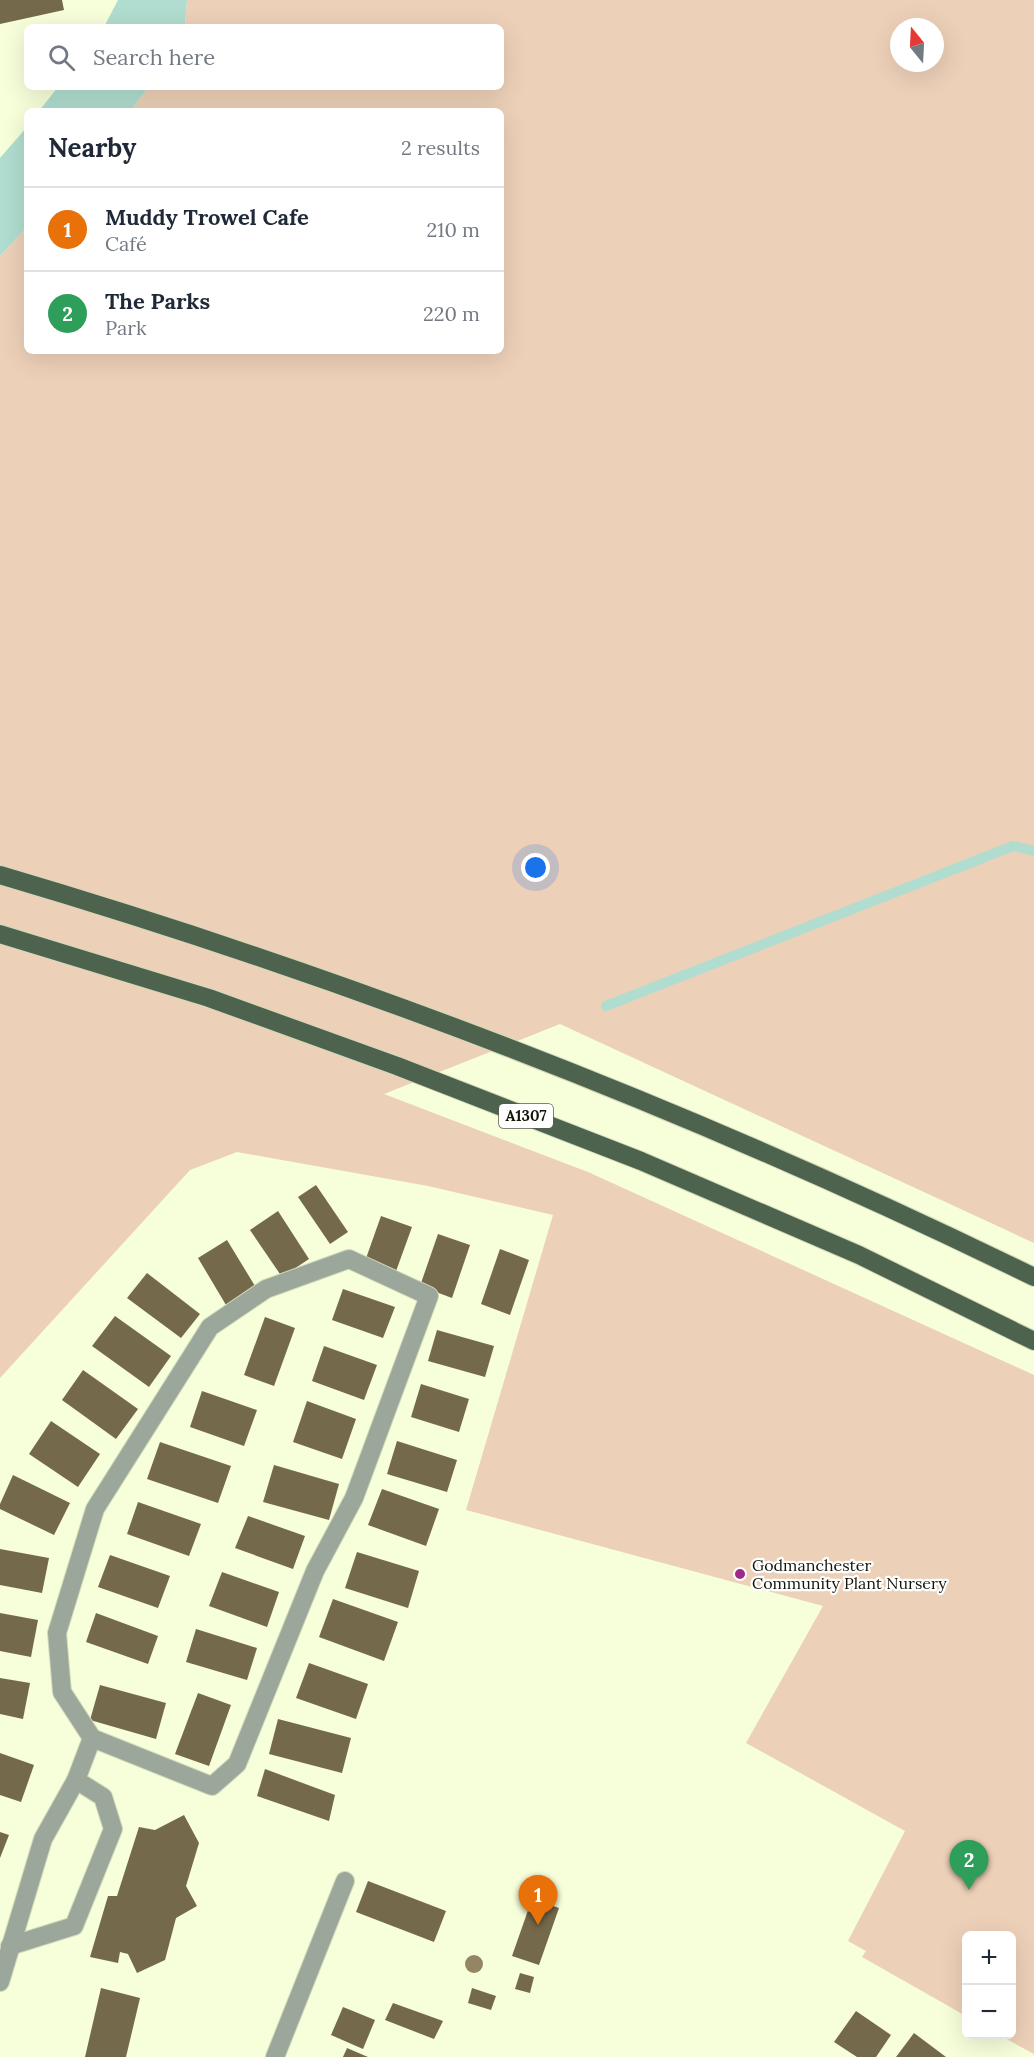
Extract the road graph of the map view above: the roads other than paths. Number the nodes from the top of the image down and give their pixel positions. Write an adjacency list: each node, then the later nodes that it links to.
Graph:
1 (0, 875): 3 (main road)
2 (0, 934): 4 (main road, A1307)
3 (1034, 1277)
4 (1034, 1341)
5 (92, 1738): 5 (street); 6 (street)
6 (76, 1780): 8 (street); 8 (street)
7 (345, 1881): 10 (street)
8 (10, 1946): 9 (street)
9 (0, 1982)
10 (275, 2057)

